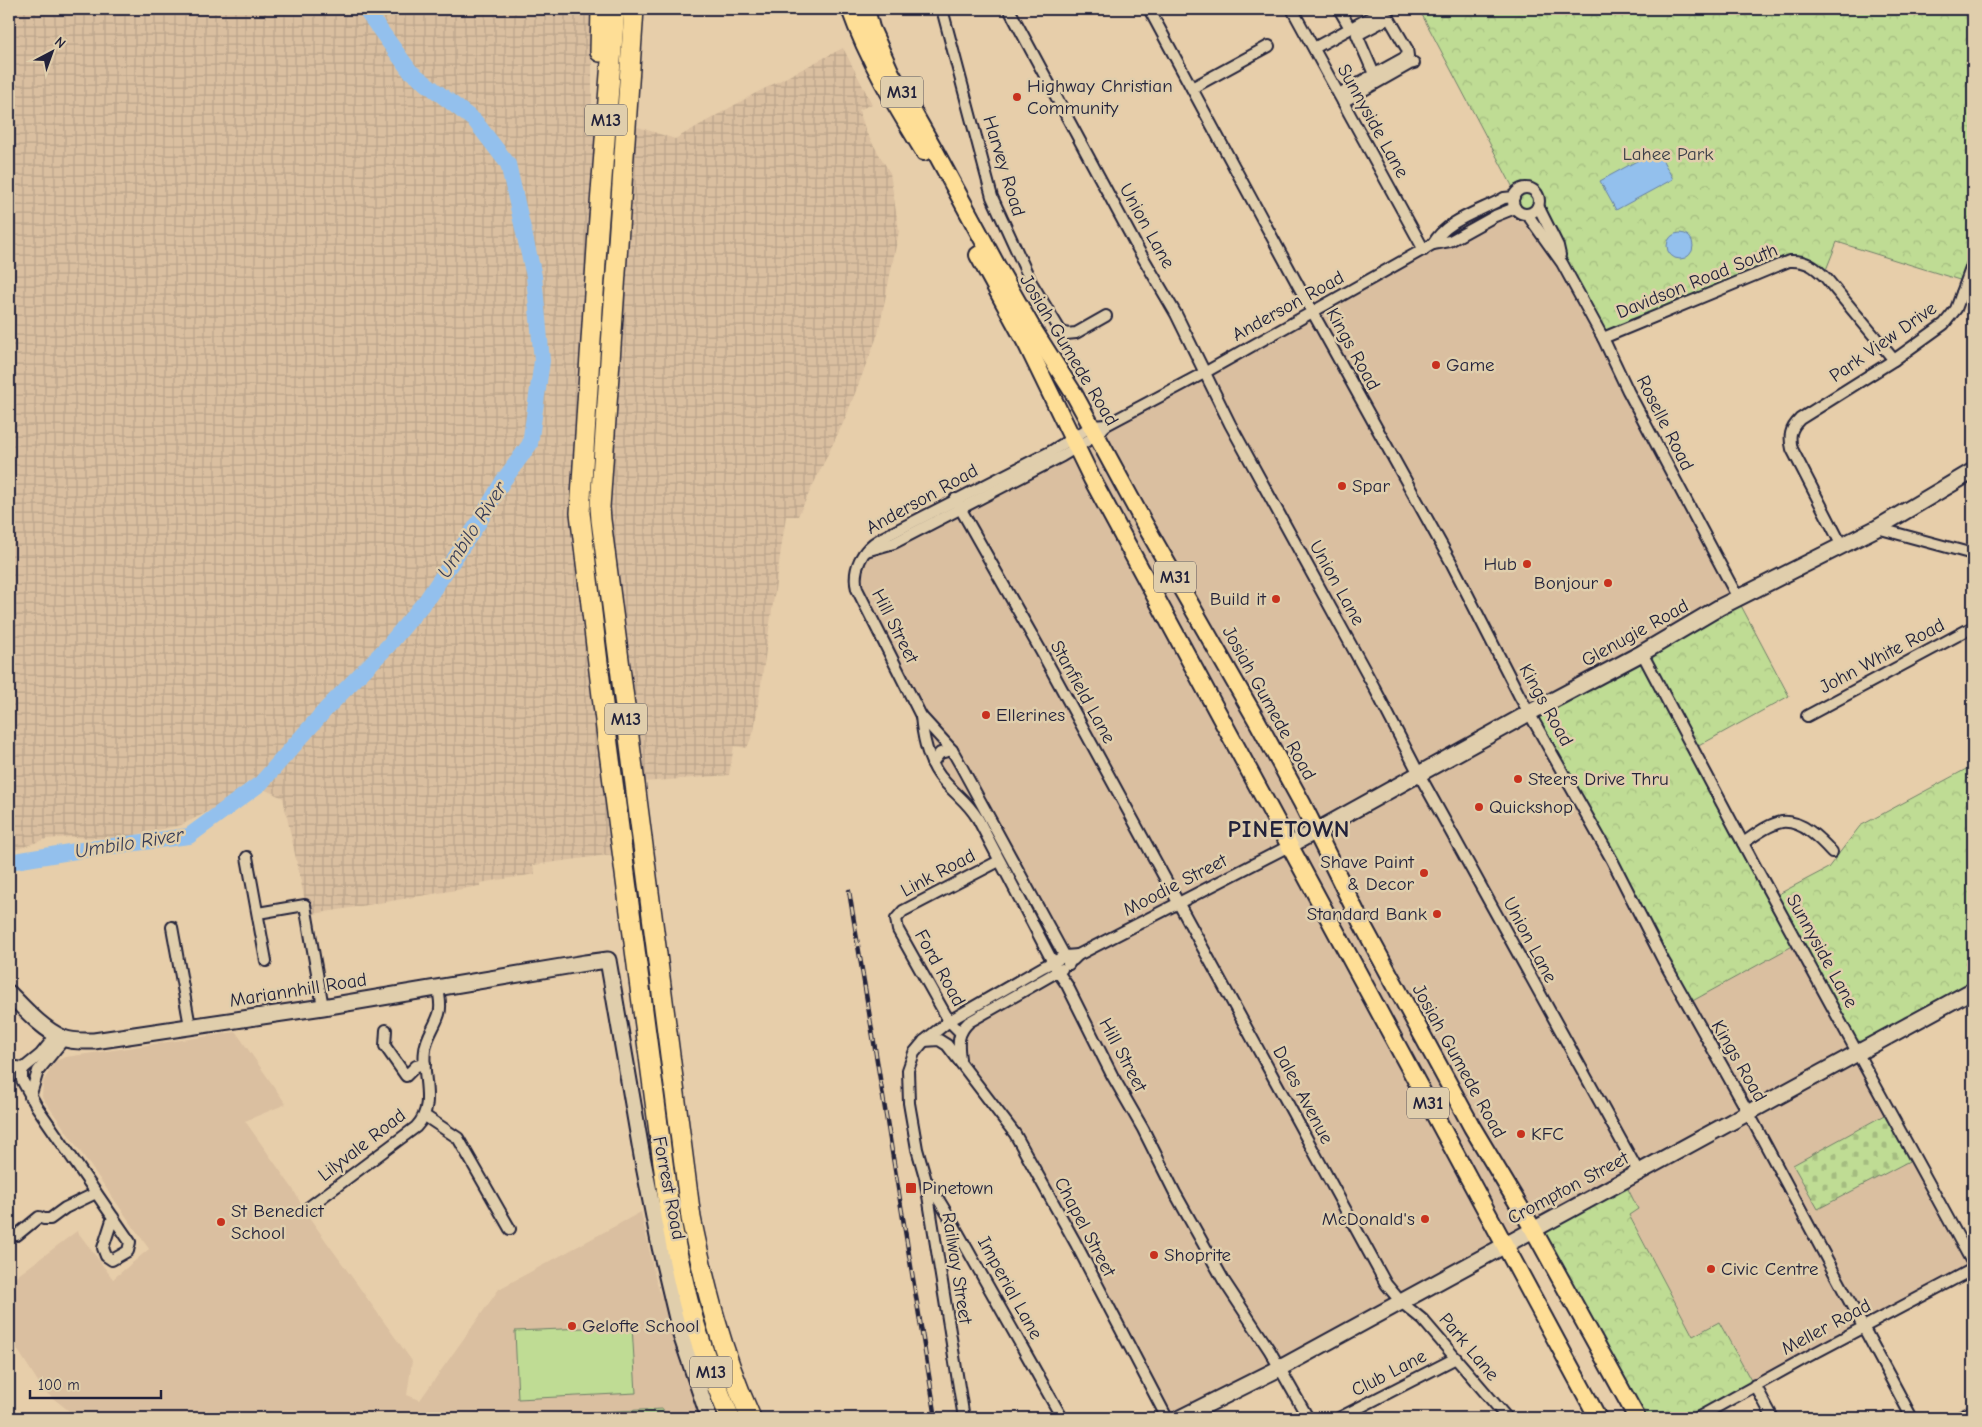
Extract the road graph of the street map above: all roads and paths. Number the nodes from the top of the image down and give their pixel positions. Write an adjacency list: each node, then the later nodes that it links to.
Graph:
1 (601, 9): 23 (highway)
2 (615, 9): 23 (highway, M13)
3 (634, 9): 27 (highway, M13)
4 (648, 9): 27 (highway)
5 (850, 9): 36 (main road, Josiah Gumede Road / M31)
6 (866, 9): 35 (main road, Josiah Gumede Road / M31)
7 (942, 9): 31 (street, Harvey Road)
8 (1009, 9): 34 (street, Union Lane)
9 (1149, 9): 18 (street, Kings Road)
10 (1292, 9): 15 (street, Sunnyside Lane)
11 (1339, 9): 13 (street)
12 (1386, 9): 13 (street)
13 (1350, 28): 15 (street)
14 (1269, 46): 18 (street)
15 (1314, 48): 19 (street, Sunnyside Lane)
16 (1414, 63): 19 (street)
17 (1374, 74): 17 (street); 19 (street)
18 (1192, 88): 30 (street, Kings Road)
19 (1341, 98): 24 (street, Sunnyside Lane)
20 (1514, 202): 21 (street); 22 (street); 24 (street, Anderson Road)
21 (1538, 206): 22 (street); 25 (street, Roselle Road)
22 (1527, 214): 25 (street, Roselle Road)
23 (598, 231): 99 (highway, M13)
24 (1424, 250): 30 (street, Anderson Road)
25 (1562, 263): 32 (street, Roselle Road)
26 (1973, 263): 28 (street, Park View Drive)
27 (614, 291): 108 (highway, M13)
28 (1962, 293): 29 (street); 33 (street, Park View Drive)
29 (1973, 299)
30 (1313, 313): 34 (street, Anderson Road); 46 (street, Kings Road)
31 (1106, 316)
32 (1603, 338): 33 (street, Davidson Road South); 43 (street, Roselle Road)
33 (1894, 360): 40 (street, Park View Drive)
34 (1204, 373): 35 (street, Anderson Road); 51 (street, Union Lane)
35 (1098, 429): 36 (street, Anderson Road); 52 (main road, Josiah Gumede Road / M31)
36 (1073, 443): 38 (street, Anderson Road); 54 (main road, Josiah Gumede Road / M31)
37 (1973, 471): 39 (street, Glenugie Road)
38 (957, 504): 41 (street, Anderson Road); 58 (street, Stanfield Lane)
39 (1878, 528): 40 (street, Glenugie Road); 42 (street)
40 (1842, 546): 43 (street, Glenugie Road)
41 (866, 551): 47 (street, Hill Street)
42 (1973, 554)
43 (1738, 598): 45 (street, Glenugie Road)
44 (1973, 627): 48 (street, John White Road)
45 (1642, 653): 46 (street, Glenugie Road); 53 (street, Sunnyside Lane)
46 (1529, 713): 51 (street, Glenugie Road); 85 (street, Kings Road)
47 (921, 716): 49 (street, Hill Street); 50 (street, Hill Street)
48 (1807, 716)
49 (952, 750): 50 (street); 63 (street, Hill Street)
50 (932, 763): 57 (street, Hill Street)
51 (1419, 774): 52 (street, Glenugie Road); 87 (street, Union Lane)
52 (1316, 830): 54 (street, Glenugie Road); 93 (main road, Josiah Gumede Road / M31)
53 (1743, 843): 55 (street); 79 (street, Sunnyside Lane)
54 (1289, 846): 58 (street, Moodie Street); 95 (main road, Josiah Gumede Road / M31)
55 (1832, 852)
56 (247, 857): 59 (street)
57 (999, 861): 60 (street, Link Road); 65 (street, Hill Street)
58 (1178, 903): 63 (street, Moodie Street); 98 (street, Dales Avenue)
59 (258, 913): 64 (street); 72 (street)
60 (896, 919): 73 (street, Ford Road)
61 (172, 927): 74 (street)
62 (608, 960): 66 (street, Mariannhill Road); 68 (street, Forrest Road)
63 (1067, 960): 65 (street, Moodie Street); 67 (street)
64 (266, 961)
65 (1053, 962): 67 (street, Hill Street); 73 (street, Moodie Street)
66 (585, 963): 68 (street); 69 (street, Mariannhill Road)
67 (1058, 972): 76 (street); 102 (street, Hill Street)
68 (612, 986): 105 (street, Forrest Road)
69 (438, 987): 72 (street, Mariannhill Road); 81 (street, Lilyvale Road)
70 (1973, 990): 79 (street, Crompton Street)
71 (9, 993): 77 (street)
72 (323, 1007): 74 (street, Mariannhill Road)
73 (948, 1021): 76 (street, Ford Road); 78 (street, Railway Street)
74 (190, 1026): 77 (street, Mariannhill Road)
75 (386, 1030): 81 (street)
76 (960, 1032): 80 (street)
77 (60, 1037): 83 (street); 84 (street)
78 (924, 1041): 80 (street, Chapel Street); 88 (street, Railway Street)
79 (1858, 1053): 85 (street, Crompton Street); 96 (street, Sunnyside Lane)
80 (960, 1060): 111 (street, Chapel Street)
81 (425, 1064): 86 (street, Lilyvale Road)
82 (9, 1066): 83 (street)
83 (24, 1068): 84 (street)
84 (30, 1097): 89 (street)
85 (1748, 1112): 87 (street, Crompton Street); 100 (street, Kings Road)
86 (424, 1116): 90 (street, Lilyvale Road); 92 (street)
87 (1638, 1173): 93 (street, Crompton Street)
88 (925, 1176): 109 (street, Railway Street); 110 (street, Imperial Lane)
89 (96, 1193): 91 (street); 94 (street)
90 (309, 1207)
91 (113, 1217): 91 (street)
92 (510, 1229)
93 (1534, 1229): 95 (street, Crompton Street); 117 (main road, Josiah Gumede Road / M31)
94 (17, 1235)
95 (1505, 1245): 98 (street, Crompton Street); 116 (main road, Josiah Gumede Road / M31)
96 (1973, 1264)
97 (1973, 1269): 100 (street, Meller Road)
98 (1401, 1302): 101 (street, Park Lane); 102 (street, Crompton Street)
99 (695, 1324): 106 (highway); 107 (highway, M13)
100 (1862, 1328): 103 (street, Meller Road); 120 (street, Kings Road)
101 (1456, 1358): 114 (street, Club Lane); 115 (street, Park Lane)
102 (1280, 1368): 112 (street, Crompton Street); 113 (street, Hill Street)
103 (1755, 1385): 118 (street, Meller Road); 119 (street)
104 (1973, 1411): 121 (street)
105 (709, 1418)
106 (721, 1418)
107 (730, 1418)
108 (751, 1418)
109 (964, 1418)
110 (1062, 1418)
111 (1167, 1418)
112 (1180, 1418)
113 (1308, 1418)
114 (1339, 1418)
115 (1507, 1418)
116 (1598, 1418)
117 (1637, 1418)
118 (1697, 1418)
119 (1773, 1418)
120 (1912, 1418)
121 (1959, 1418)

